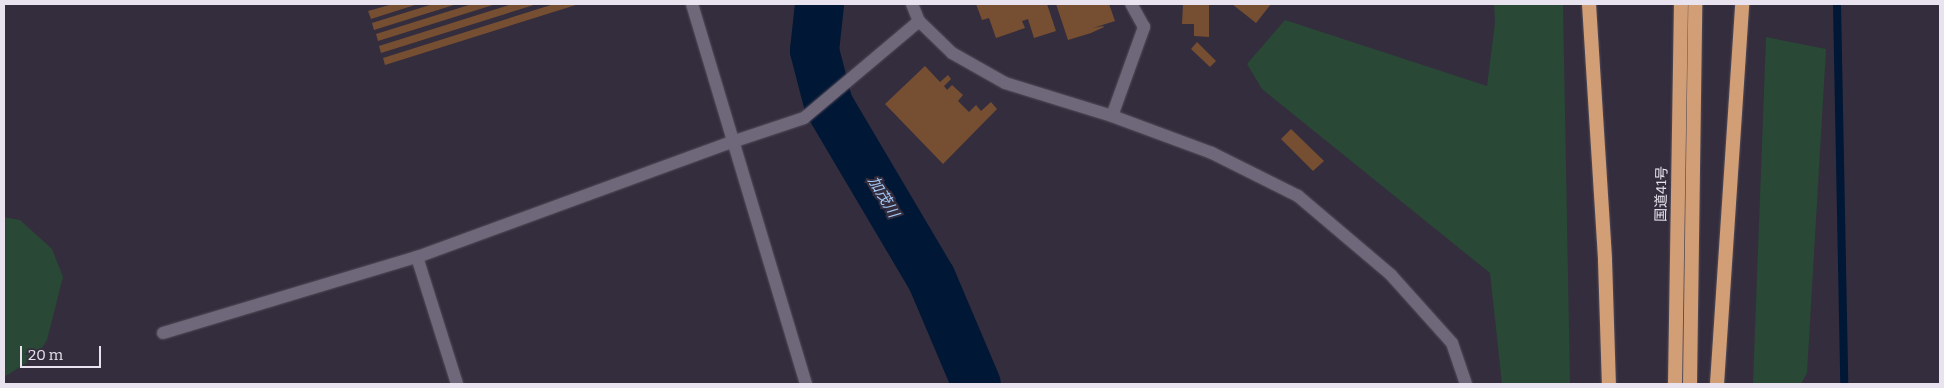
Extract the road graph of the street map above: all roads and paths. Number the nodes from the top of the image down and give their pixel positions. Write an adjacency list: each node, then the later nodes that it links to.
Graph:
1 (692, 4): 10 (street)
2 (912, 4): 8 (street)
3 (1131, 4): 9 (street)
4 (1589, 4): 16 (highway)
5 (1681, 4): 17 (highway, 国道41号)
6 (1694, 4): 18 (highway)
7 (1742, 4): 19 (highway)
8 (919, 21): 9 (street); 10 (street)
9 (1112, 116): 15 (street)
10 (732, 142): 11 (street); 14 (street)
11 (417, 257): 12 (street); 13 (street)
12 (163, 334)
13 (457, 384)
14 (806, 384)
15 (1464, 384)
16 (1609, 384)
17 (1675, 384)
18 (1690, 384)
19 (1717, 384)

